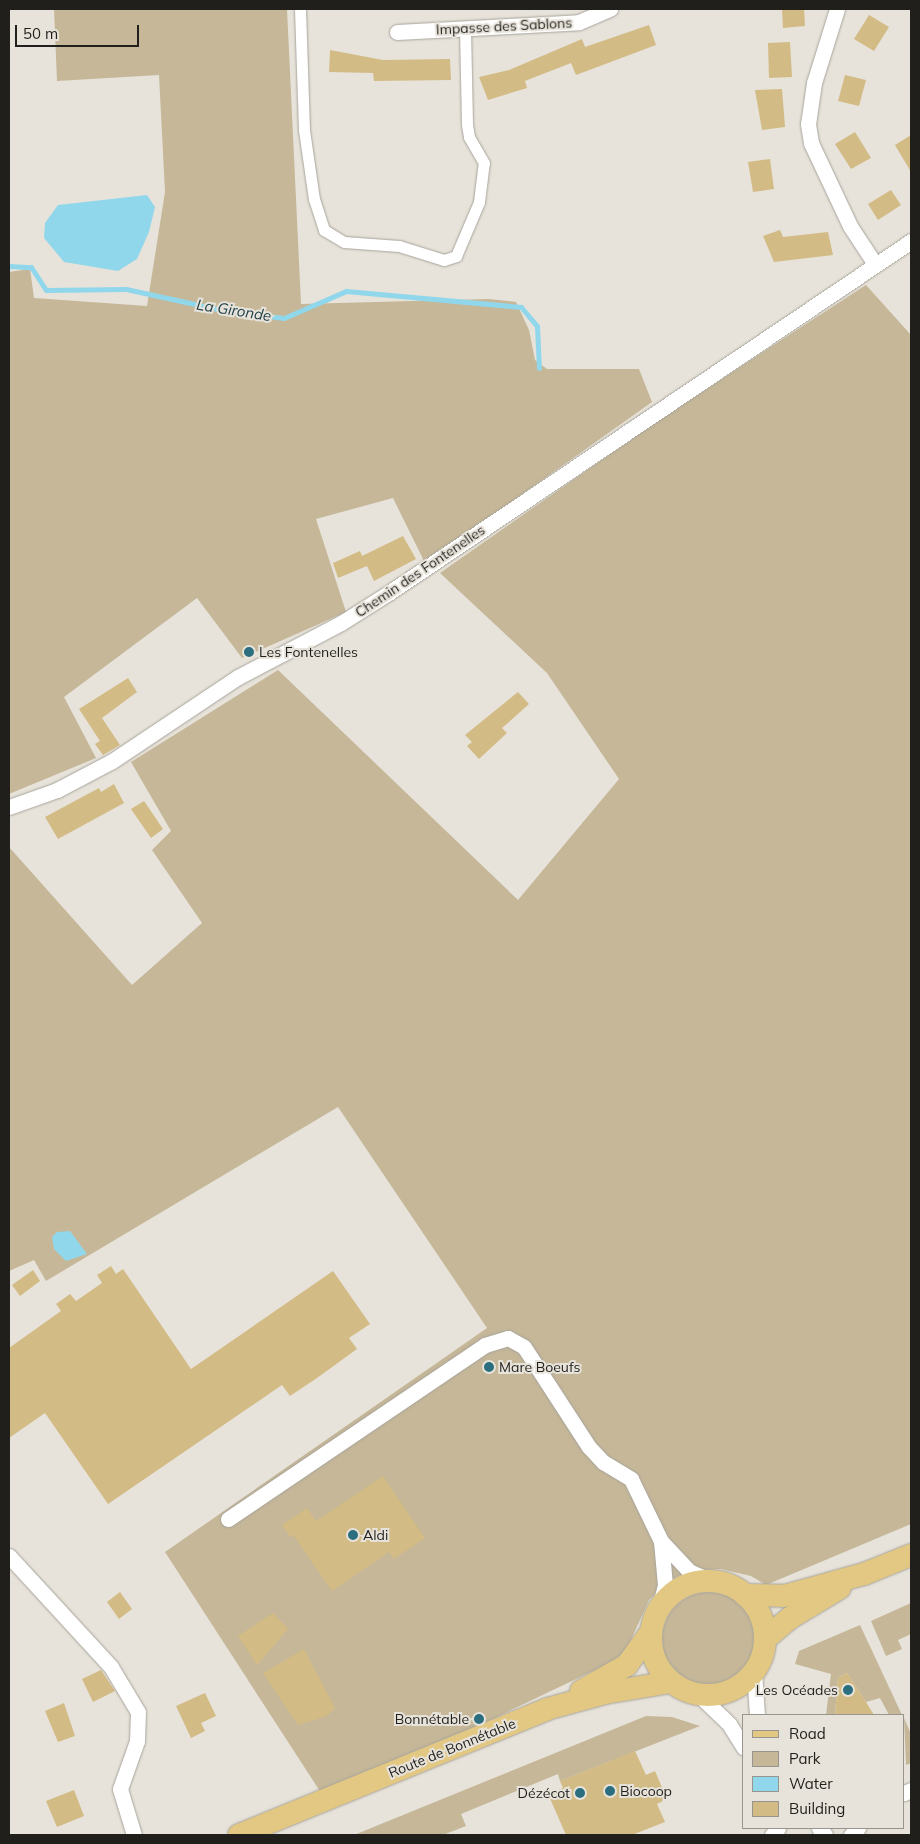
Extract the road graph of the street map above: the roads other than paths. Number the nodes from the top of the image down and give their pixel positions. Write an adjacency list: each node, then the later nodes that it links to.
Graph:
1 (300, 9): 4 (street)
2 (610, 9): 4 (street, Impasse des Sablons)
3 (837, 9): 7 (street)
4 (465, 28): 5 (street, Impasse des Sablons)
5 (397, 32)
6 (911, 241): 7 (street, Chemin des Fontenelles)
7 (875, 264): 8 (street, Chemin des Fontenelles)
8 (9, 807)
9 (228, 1519): 10 (street)
10 (661, 1541): 14 (street); 16 (street)
11 (911, 1555): 13 (main road)
12 (9, 1556): 25 (street)
13 (864, 1574): 15 (main road); 18 (main road)
14 (714, 1582): 15 (main road); 16 (main road)
15 (746, 1595): 18 (main road)
16 (659, 1609): 17 (main road)
17 (651, 1632): 20 (main road); 22 (main road)
18 (766, 1639): 19 (main road)
19 (754, 1672): 21 (main road); 23 (street)
20 (671, 1682): 21 (main road); 22 (main road, Route de Bonnétable)
21 (699, 1695): 24 (street)
22 (547, 1709): 26 (main road, Route de Bonnétable)
23 (757, 1714)
24 (742, 1745)
25 (134, 1835)
26 (239, 1835)

